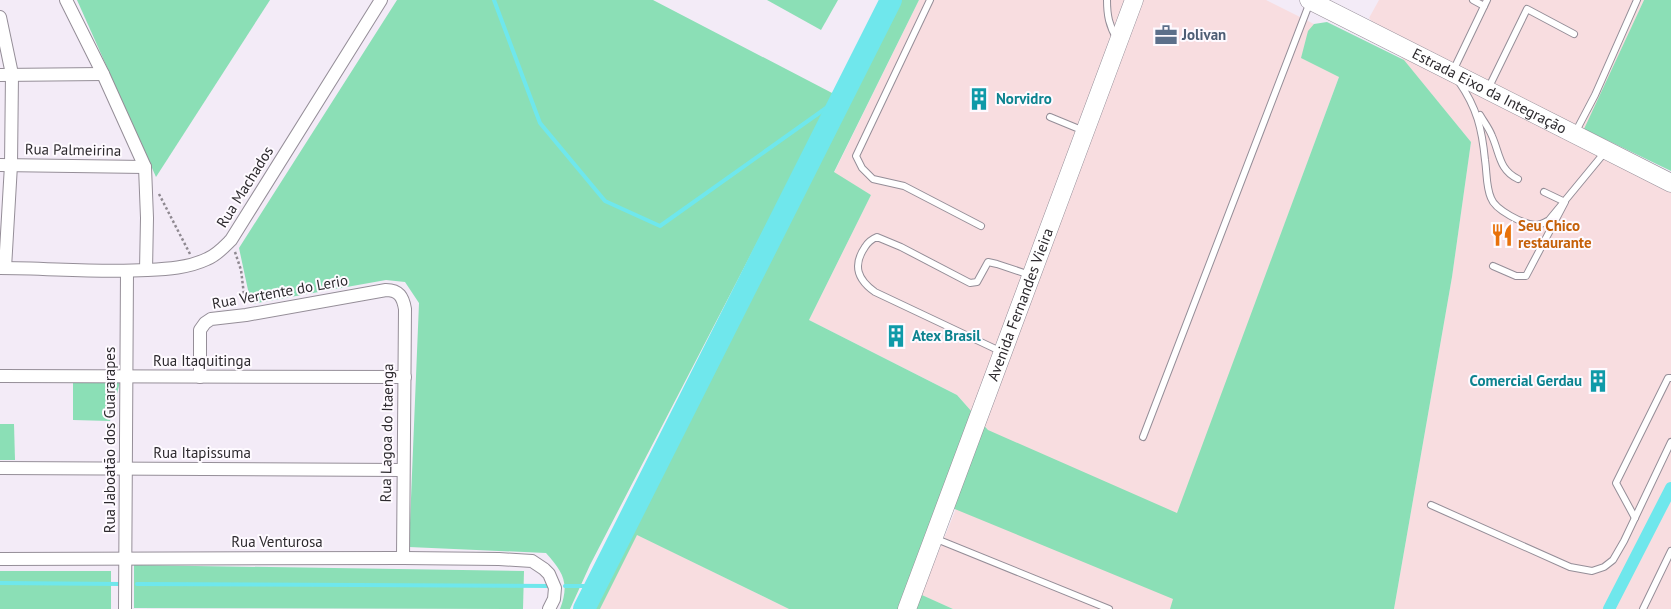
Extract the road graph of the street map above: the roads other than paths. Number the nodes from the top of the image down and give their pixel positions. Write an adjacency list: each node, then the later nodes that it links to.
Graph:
1 (66, 0): 15 (street)
2 (381, 0): 31 (street, Rua Machados)
3 (930, 0): 28 (lane)
4 (1107, 0): 12 (lane)
5 (1134, 0): 12 (main road, Avenida Fernandes Vieira)
6 (1310, 0): 13 (main road, Estrada Eixo da Integração); 41 (lane)
7 (1473, 0): 9 (lane)
8 (1637, 0): 20 (lane)
9 (1486, 3): 13 (lane)
10 (0, 16): 14 (street)
11 (1574, 34): 16 (lane)
12 (1119, 42): 19 (main road, Avenida Fernandes Vieira)
13 (1453, 73): 16 (main road, Estrada Eixo da Integração); 17 (lane)
14 (6, 74): 15 (street); 22 (street)
15 (103, 74): 23 (street)
16 (1488, 90): 20 (main road, Estrada Eixo da Integração)
17 (1470, 99): 24 (lane); 27 (lane)
18 (1050, 117): 19 (lane)
19 (1085, 132): 33 (main road, Avenida Fernandes Vieira)
20 (1575, 134): 21 (main road, Estrada Eixo da Integração)
21 (1607, 150): 25 (main road, Estrada Eixo da Integração); 27 (lane)
22 (5, 165): 23 (street, Rua Palmeirina); 30 (street)
23 (145, 167): 31 (street)
24 (1518, 179)
25 (1671, 183)
26 (1544, 192): 27 (lane)
27 (1565, 202): 29 (lane)
28 (981, 226)
29 (1493, 266)
30 (2, 268): 32 (street, Rua Machados)
31 (146, 270): 32 (street, Rua Machados)
32 (127, 271): 37 (street, Rua Jaboatão dos Guararapes)
33 (1031, 276): 35 (main road, Avenida Fernandes Vieira); 35 (lane)
34 (405, 309): 38 (street, Rua Vertente do Lerio); 39 (street, Rua Lagoa do Itaenga)
35 (1003, 352): 48 (main road, Avenida Fernandes Vieira)
36 (0, 376): 37 (street, Rua Itaquitinga)
37 (126, 377): 38 (street, Rua Itaquitinga); 44 (street, Rua Jaboatão dos Guararapes)
38 (200, 377): 39 (street, Rua Itaquitinga)
39 (405, 377): 45 (street, Rua Lagoa do Itaenga)
40 (1671, 378): 47 (lane)
41 (1143, 437)
42 (1671, 442): 47 (lane)
43 (0, 468): 44 (street, Rua Itapissuma)
44 (126, 468): 45 (street, Rua Itapissuma); 52 (street, Rua Jaboatão dos Guararapes)
45 (403, 470): 51 (street, Rua Lagoa do Itaenga)
46 (1431, 505): 47 (lane)
47 (1635, 518)
48 (933, 538): 55 (main road, Avenida Fernandes Vieira); 56 (lane)
49 (1671, 552): 57 (lane)
50 (0, 558): 52 (street, Rua Venturosa)
51 (403, 558): 52 (street, Rua Venturosa); 54 (street, Rua Venturosa)
52 (125, 559): 53 (street, Rua Jaboatão dos Guararapes)
53 (125, 609)
54 (549, 609)
55 (906, 609)
56 (1109, 609)
57 (1643, 609)

